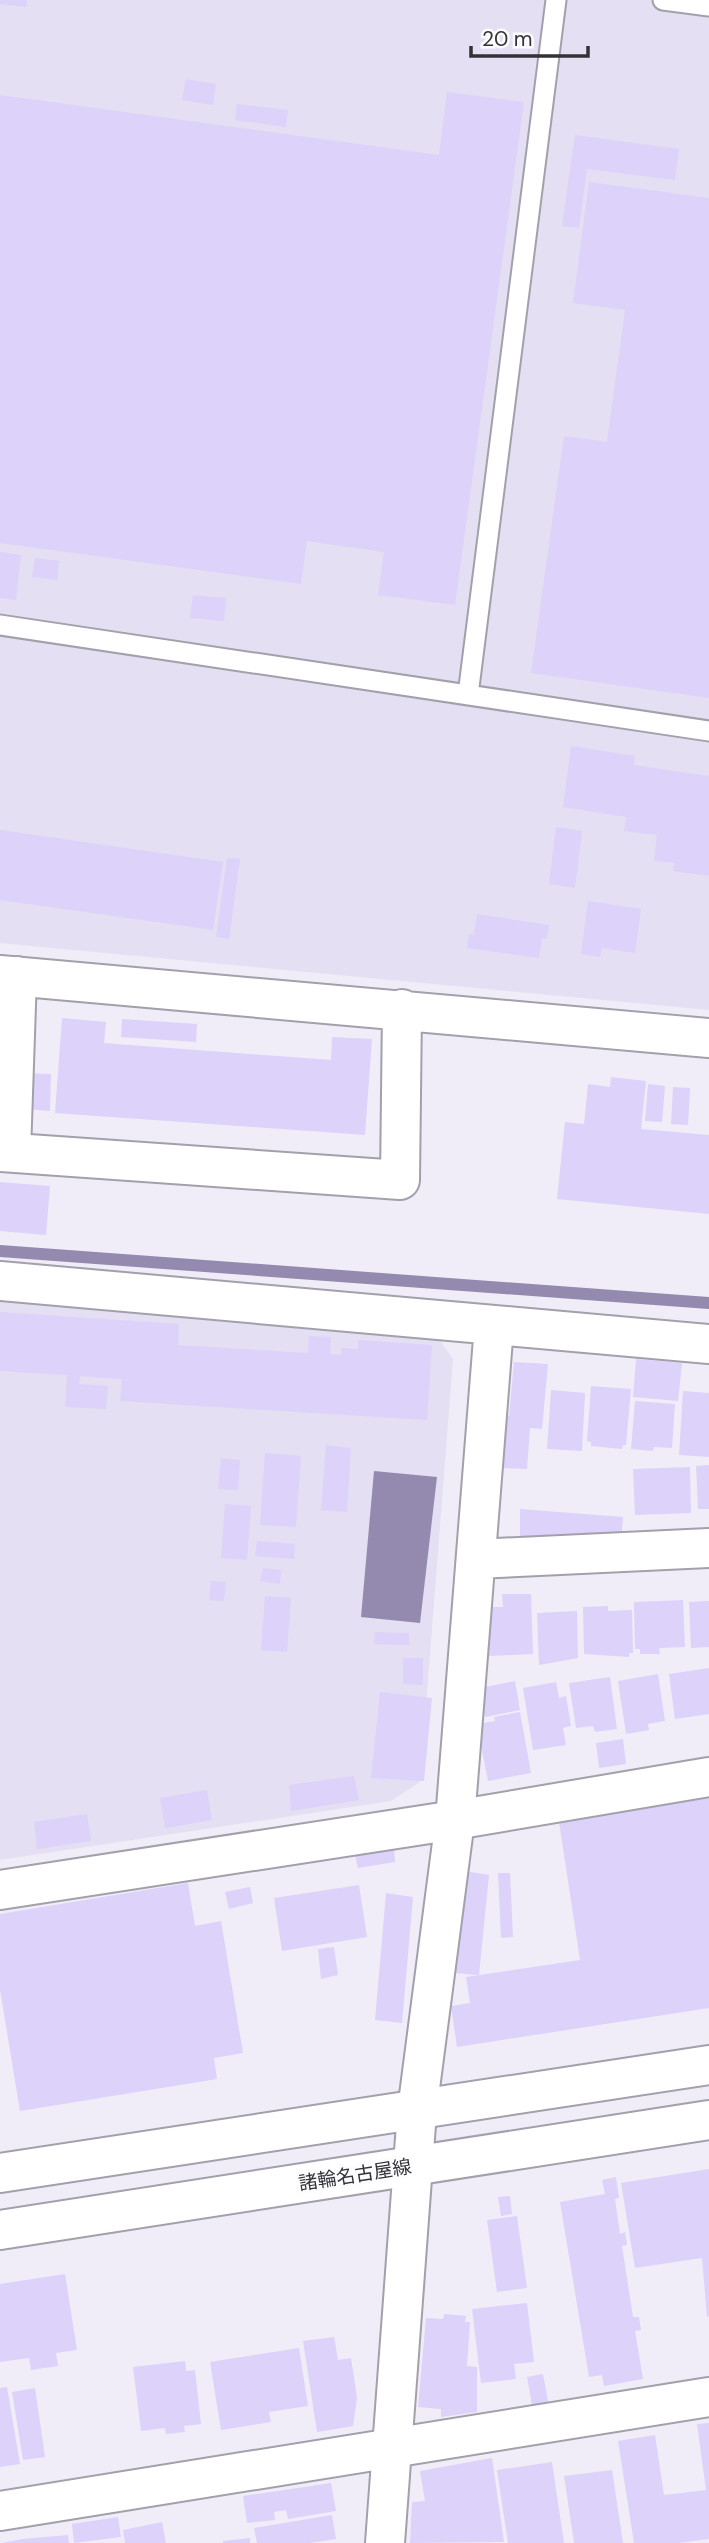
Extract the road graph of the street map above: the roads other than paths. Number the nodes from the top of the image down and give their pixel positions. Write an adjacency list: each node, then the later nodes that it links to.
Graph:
1 (556, 0): 5 (lane)
2 (663, 0): 3 (lane)
3 (709, 6)
4 (0, 625): 5 (lane)
5 (468, 695): 6 (lane)
6 (709, 731)
7 (9, 975): 8 (street); 10 (street)
8 (402, 1009): 9 (street); 10 (street)
9 (709, 1038)
10 (6, 1152)
11 (0, 1281): 12 (street)
12 (494, 1326): 13 (street); 15 (street)
13 (709, 1344)
14 (709, 1548): 15 (street)
15 (476, 1559): 17 (street)
16 (709, 1777): 17 (street)
17 (455, 1820): 18 (street); 20 (street)
18 (0, 1890)
19 (709, 2065): 20 (street)
20 (417, 2111): 22 (street); 23 (street)
21 (709, 2120): 22 (street, 諸輪名古屋線)
22 (414, 2166): 24 (street, 諸輪名古屋線); 26 (street)
23 (0, 2173)
24 (0, 2230)
25 (709, 2397): 26 (street)
26 (394, 2447): 27 (street); 28 (street)
27 (0, 2511)
28 (385, 2543)

